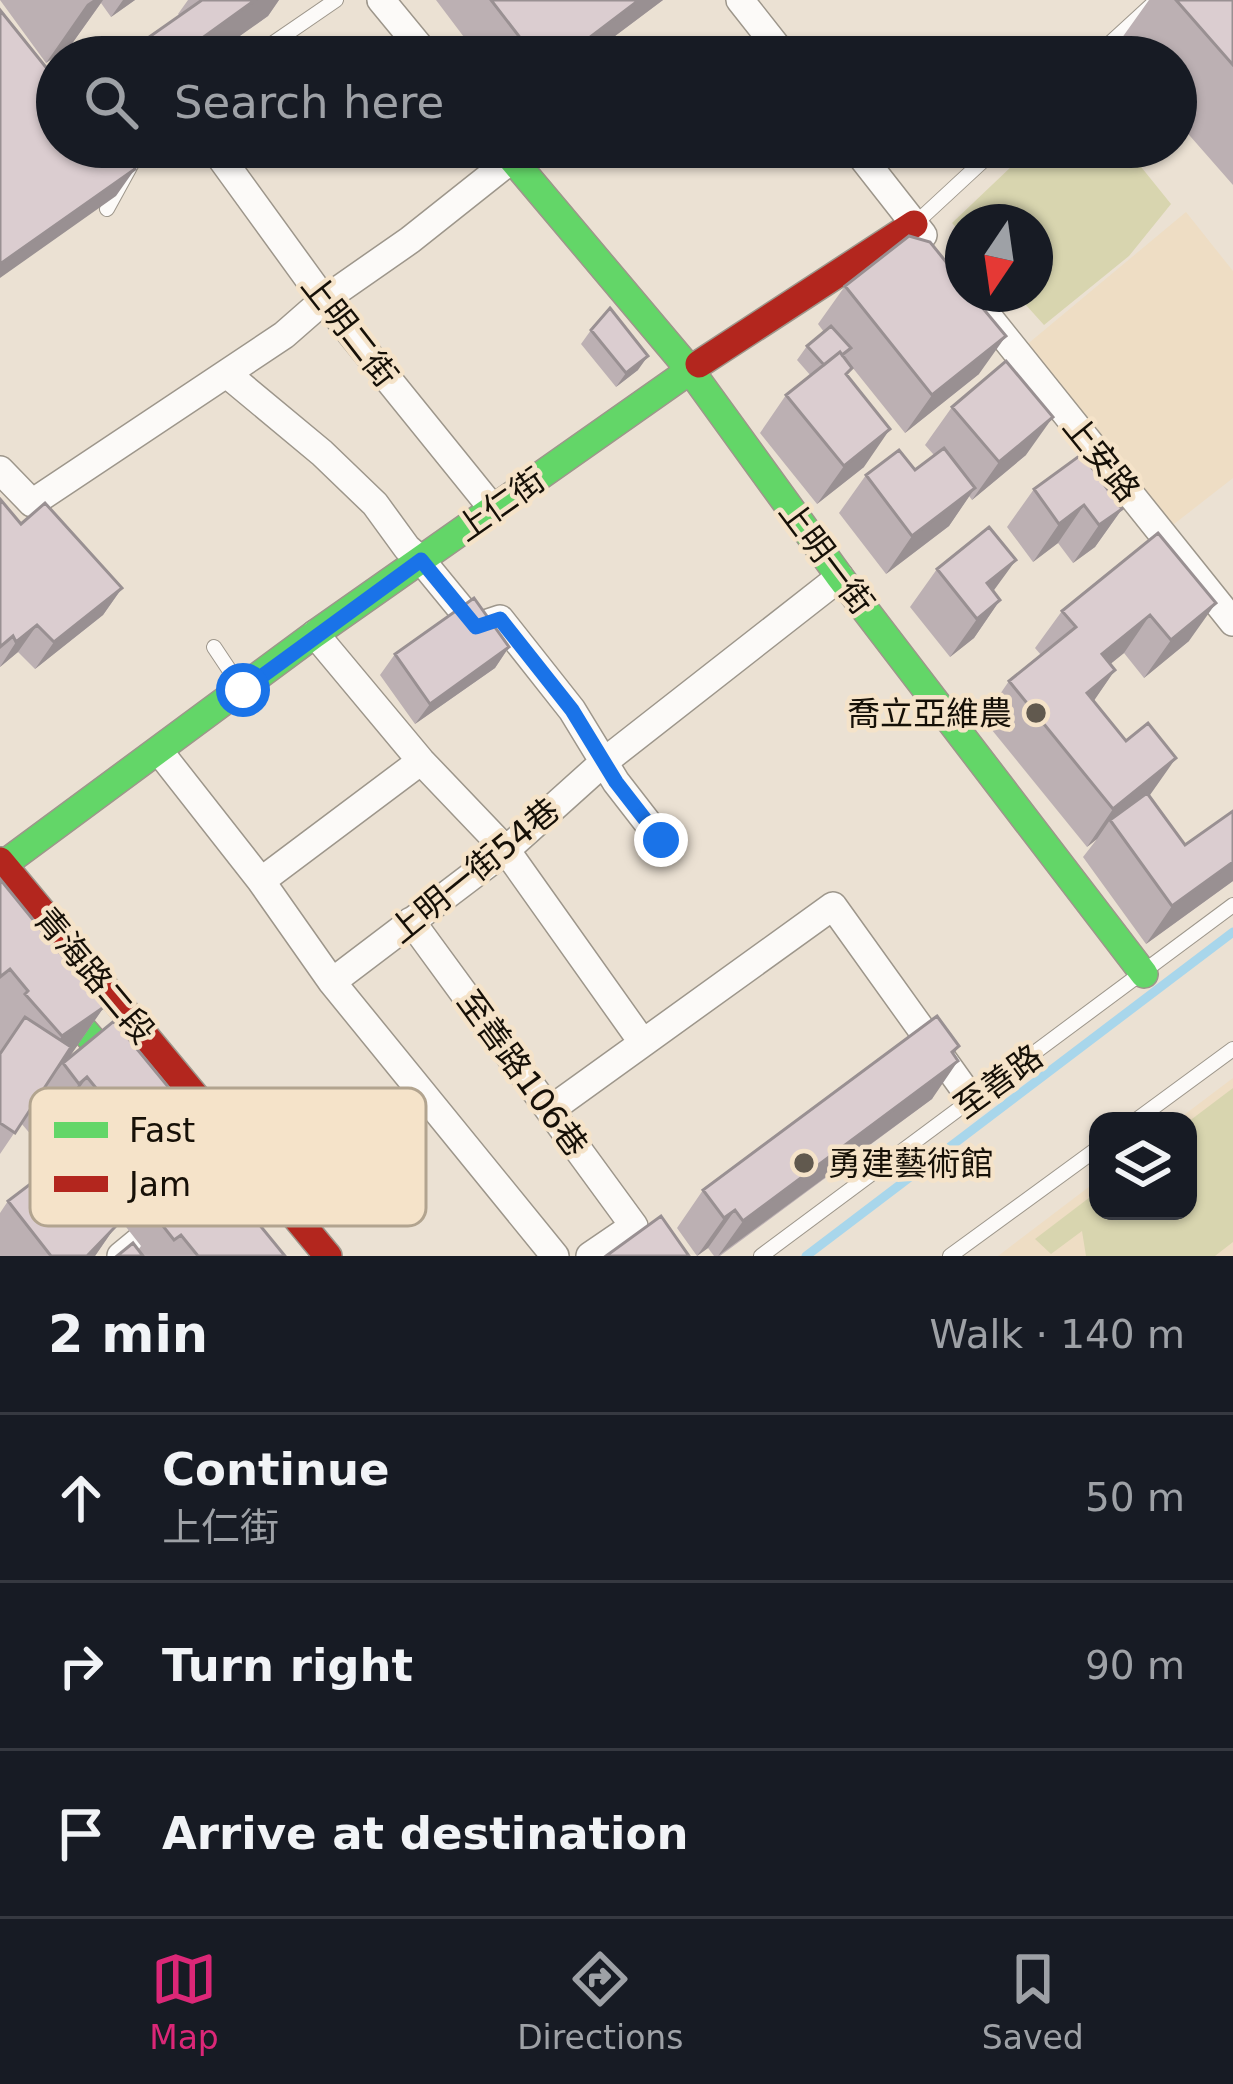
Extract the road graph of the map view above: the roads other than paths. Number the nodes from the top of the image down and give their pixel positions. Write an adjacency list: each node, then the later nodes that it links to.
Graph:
1 (337, 0): 5 (lane)
2 (381, 0): 6 (street)
3 (740, 0): 7 (street)
4 (1157, 0): 8 (lane)
5 (285, 36)
6 (411, 36)
7 (768, 36)
8 (1118, 36)
9 (129, 168): 15 (lane)
10 (229, 168): 18 (street, 上明二街)
11 (490, 168): 18 (street)
12 (520, 168): 20 (street, 上明一街)
13 (870, 168): 16 (street)
14 (975, 168): 16 (lane, 上仁街)
15 (107, 208)
16 (914, 224): 17 (street); 20 (street, 上仁街)
17 (945, 263)
18 (324, 300): 21 (street); 23 (street, 上明二街)
19 (984, 312): 26 (street, 上安路)
20 (689, 370): 23 (street, 上仁街); 25 (street, 上明一街)
21 (226, 374): 22 (street); 24 (street)
22 (0, 470)
23 (493, 509): 24 (street, 上仁街)
24 (421, 560): 27 (street, 上仁街); 31 (street)
25 (840, 577): 31 (street, 上明一街54巷); 40 (street, 上明一街)
26 (1233, 622)
27 (315, 634): 29 (street, 上仁街); 32 (street)
28 (214, 647): 29 (lane)
29 (243, 690): 30 (street, 上仁街)
30 (159, 751): 35 (street, 上仁街); 36 (street)
31 (604, 760): 33 (street); 34 (street, 上明一街54巷)
32 (421, 761): 34 (street); 36 (street)
33 (661, 840)
34 (506, 850): 38 (street, 上明一街54巷); 42 (street)
35 (1, 864): 45 (street, 青海路二段)
36 (261, 880): 41 (street)
37 (1233, 905): 40 (lane, 至善路)
38 (411, 921): 41 (street, 上明一街54巷); 49 (street, 至善路106巷)
39 (0, 933): 44 (street, 青海路二段)
40 (1144, 974): 48 (lane, 至善路)
41 (332, 982): 46 (street)
42 (643, 1043): 48 (street); 49 (street)
43 (1233, 1049): 50 (lane)
44 (126, 1088)
45 (188, 1088)
46 (418, 1088)
47 (426, 1097): 54 (street)
48 (972, 1100): 56 (lane, 至善路)
49 (550, 1111): 55 (street, 至善路106巷)
50 (1147, 1112)
51 (1089, 1155): 57 (lane)
52 (303, 1226): 53 (street, 青海路二段)
53 (328, 1256)
54 (555, 1256)
55 (590, 1256)
56 (761, 1256)
57 (950, 1256)

